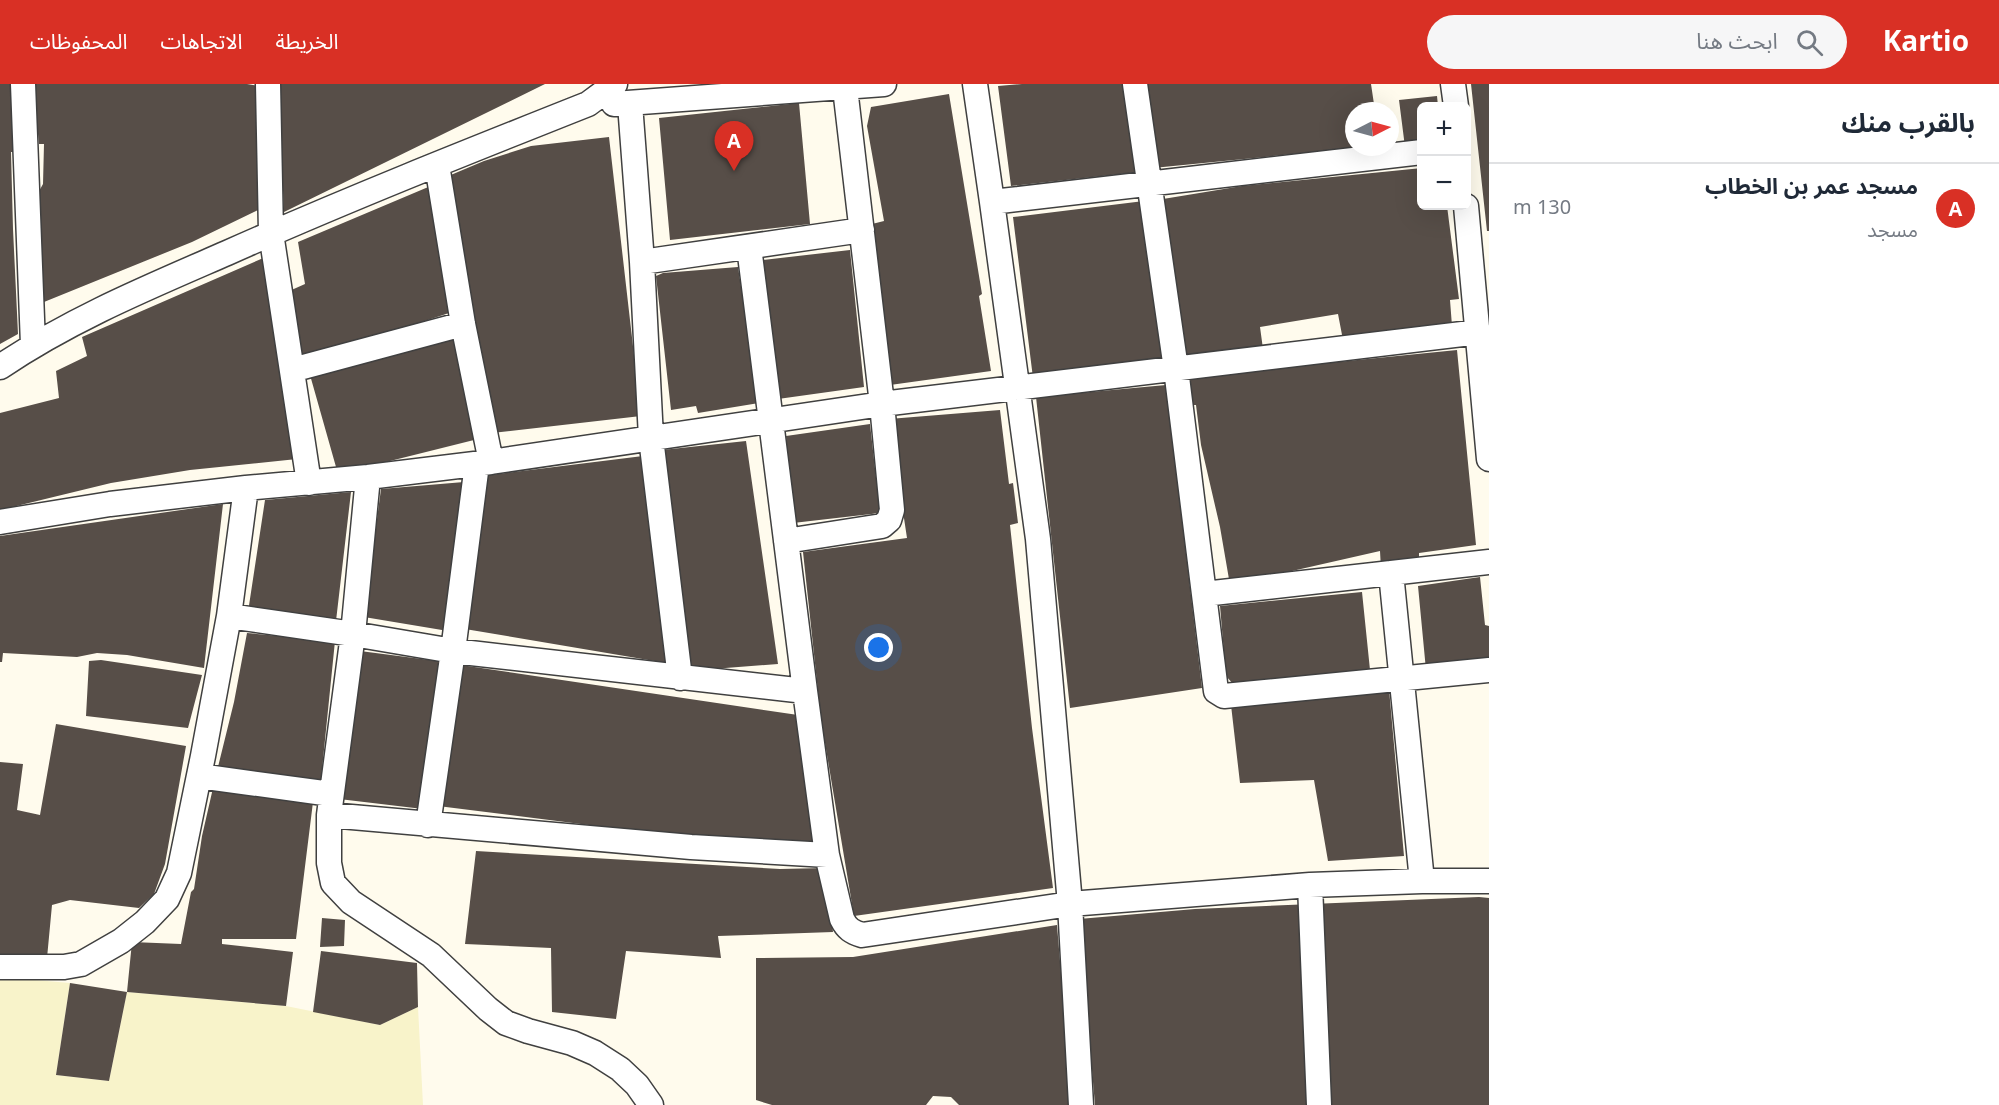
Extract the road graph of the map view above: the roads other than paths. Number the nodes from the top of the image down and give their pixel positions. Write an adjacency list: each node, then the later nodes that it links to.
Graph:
1 (23, 84): 24 (street)
2 (268, 84): 18 (street)
3 (615, 84): 10 (street)
4 (884, 84): 8 (street)
5 (975, 84): 15 (street)
6 (1135, 84): 14 (street)
7 (1453, 84): 9 (street)
8 (845, 88): 11 (street); 17 (street)
9 (1455, 102)
10 (588, 104): 11 (street); 13 (street)
11 (630, 104): 21 (street)
12 (1417, 153): 14 (street)
13 (437, 165): 18 (street); 22 (street)
14 (1150, 183): 15 (street); 26 (street)
15 (992, 202): 28 (street)
16 (1467, 210): 20 (street)
17 (862, 230): 19 (street); 29 (street)
18 (271, 233): 24 (street); 27 (street)
19 (749, 246): 21 (street); 30 (street)
20 (1480, 250): 23 (street)
21 (642, 262): 31 (street)
22 (463, 324): 27 (street); 33 (street)
23 (1479, 332): 26 (street); 32 (street)
24 (33, 345): 25 (street)
25 (0, 367)
26 (1176, 369): 28 (street); 41 (street)
27 (292, 370): 35 (street)
28 (1016, 387): 29 (street); 56 (street)
29 (882, 404): 30 (street); 38 (street)
30 (771, 421): 31 (street); 38 (street)
31 (651, 438): 33 (street); 46 (street)
32 (1489, 459)
33 (484, 463): 34 (street); 44 (street)
34 (368, 477): 35 (street); 43 (street)
35 (309, 483): 36 (street)
36 (246, 488): 37 (street); 42 (street)
37 (0, 522)
38 (786, 541): 48 (street)
39 (1489, 562): 40 (street)
40 (1391, 573): 41 (street); 47 (street)
41 (1204, 594): 47 (street)
42 (229, 615): 43 (street); 49 (street)
43 (353, 634): 44 (street); 50 (street)
44 (453, 651): 46 (street); 51 (street)
45 (1489, 670): 47 (street)
46 (680, 678): 48 (street)
47 (1403, 678): 53 (street)
48 (805, 691): 52 (street)
49 (199, 776): 50 (street); 57 (street)
50 (330, 805): 51 (street); 58 (street)
51 (428, 825): 52 (street)
52 (827, 855): 56 (street)
53 (1422, 881): 54 (street); 55 (street)
54 (1489, 881)
55 (1310, 885): 56 (street); 60 (street)
56 (1070, 904): 59 (street)
57 (0, 967)
58 (651, 1105)
59 (1081, 1105)
60 (1319, 1105)

